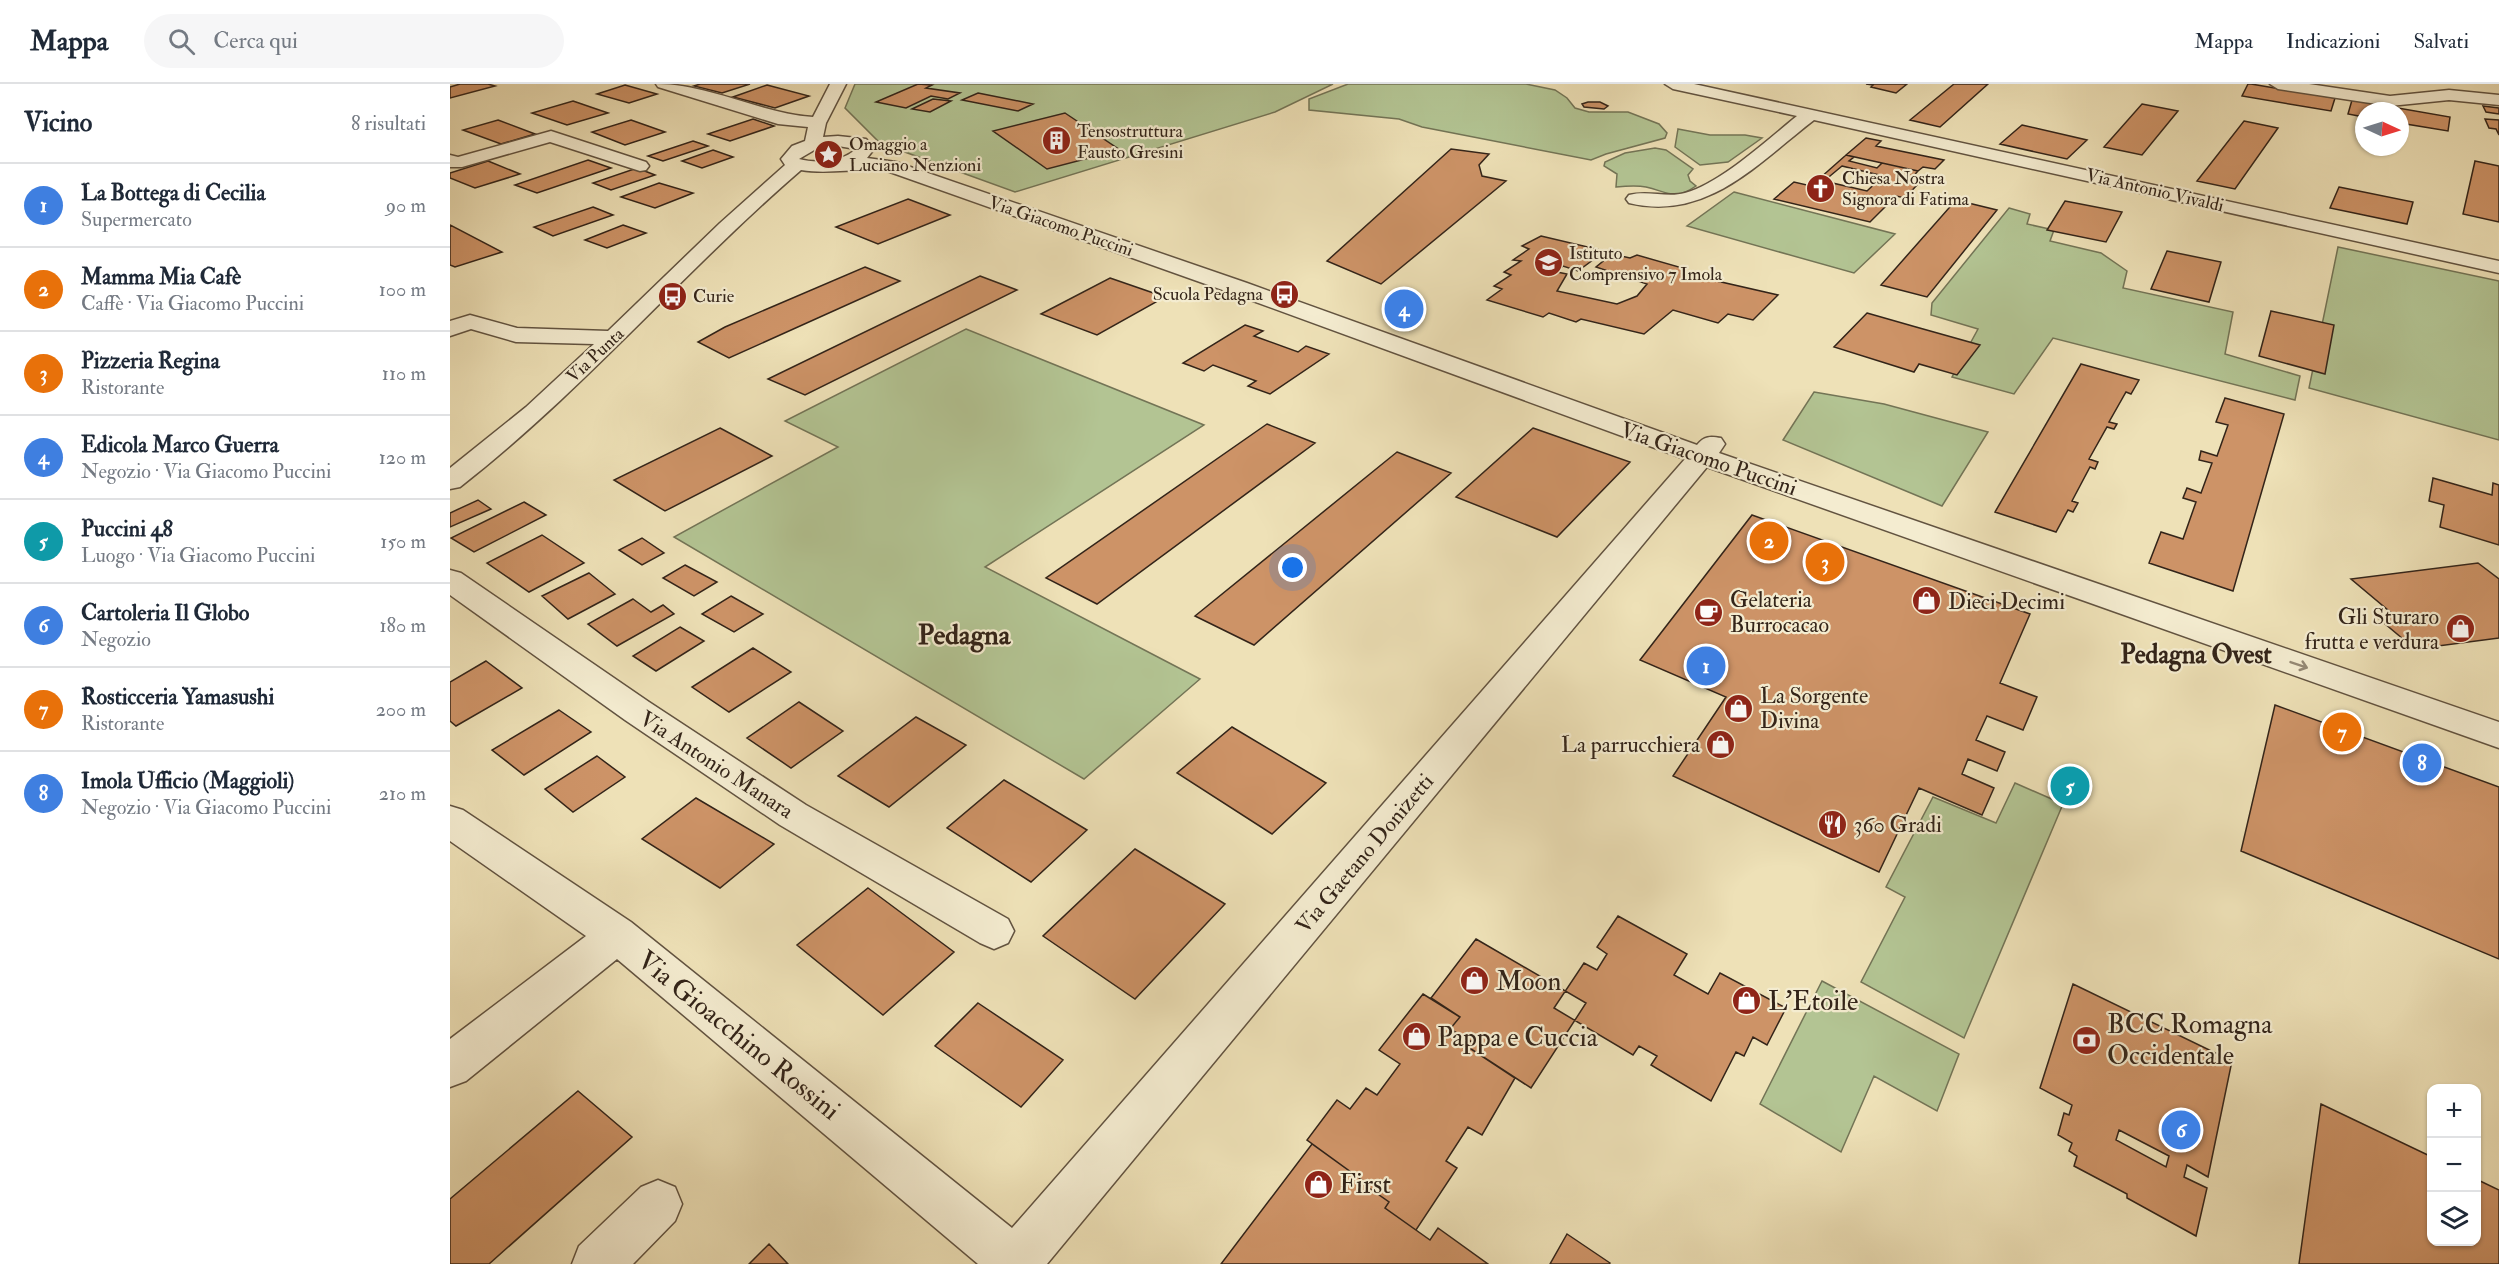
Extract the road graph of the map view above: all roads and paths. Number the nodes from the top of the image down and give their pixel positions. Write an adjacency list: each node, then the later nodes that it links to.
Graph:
1 (664, 84): 9 (street)
2 (838, 84): 9 (street)
3 (1673, 84): 8 (street, Via Antonio Vivaldi)
4 (2278, 84): 7 (street)
5 (2462, 84): 6 (street)
6 (2499, 90)
7 (2499, 100)
8 (1811, 114): 17 (street); 19 (street, Via Antonio Vivaldi)
9 (821, 116): 10 (street); 12 (street)
10 (813, 144): 12 (street, Via Giacomo Puccini); 14 (street)
11 (865, 149): 12 (street, Via Giacomo Puccini); 12 (street, Via Giacomo Puccini); 16 (street, Via Giacomo Puccini)
12 (835, 157): 14 (street, Via Giacomo Puccini); 16 (street, Via Giacomo Puccini); 18 (street, Via Punta)
13 (450, 160): 15 (street)
14 (797, 165): 18 (street, Via Punta)
15 (640, 166)
16 (934, 177): 23 (street, Via Giacomo Puccini)
17 (1636, 199)
18 (732, 221): 22 (street, Via Punta)
19 (2499, 267)
20 (450, 310): 21 (street)
21 (460, 326): 22 (street)
22 (614, 338): 24 (street, Via Punta)
23 (1707, 450): 26 (street, Via Giacomo Puccini); 34 (street, Via Gaetano Donizetti)
24 (450, 481)
25 (450, 580): 30 (street, Via Antonio Manara)
26 (2267, 644): 27 (street, Via Giacomo Puccini); 28 (street, Via Giacomo Puccini, one-way to 28)
27 (2499, 715)
28 (2499, 735)
29 (450, 821): 31 (street, Via Gioacchino Rossini)
30 (994, 931)
31 (617, 935): 32 (street); 34 (street, Via Gioacchino Rossini)
32 (450, 1066)
33 (658, 1204): 35 (street)
34 (1016, 1263)
35 (597, 1264)

